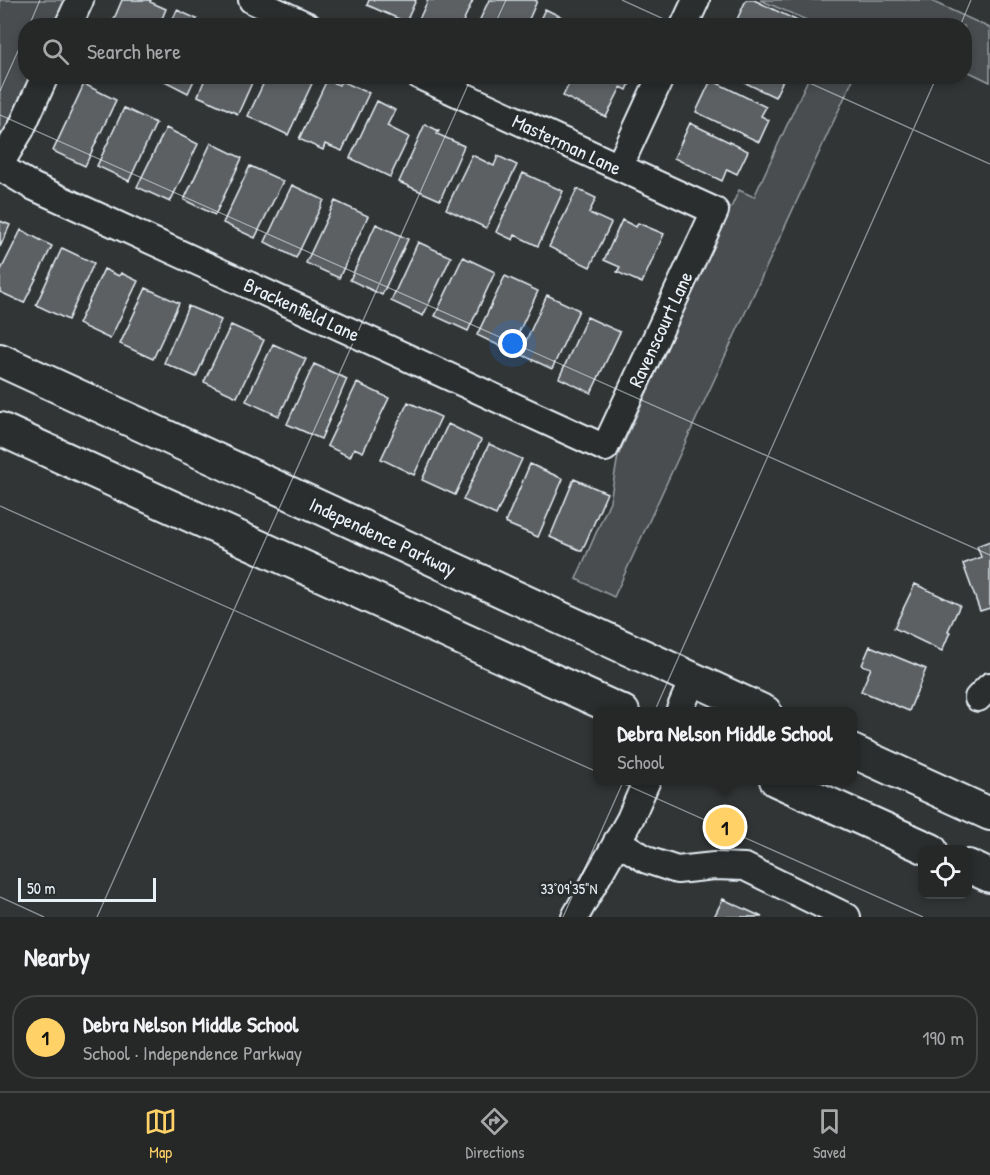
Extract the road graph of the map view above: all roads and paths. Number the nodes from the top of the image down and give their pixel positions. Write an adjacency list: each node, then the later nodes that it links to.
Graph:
1 (80, 0): 4 (street)
2 (252, 0): 5 (street)
3 (696, 0): 6 (street)
4 (72, 18)
5 (291, 18)
6 (688, 18)
7 (41, 84): 10 (street)
8 (437, 84): 11 (street, Masterman Lane)
9 (657, 84): 11 (street)
10 (0, 166): 15 (street, Brackenfield Lane)
11 (619, 167): 12 (street, Masterman Lane)
12 (714, 211): 15 (street, Ravenscourt Lane)
13 (0, 360): 16 (main road, Independence Parkway)
14 (0, 429): 17 (main road)
15 (605, 448)
16 (693, 678): 18 (street); 19 (main road, Independence Parkway)
17 (614, 707)
18 (681, 707)
19 (756, 707)
20 (857, 753): 23 (main road)
21 (645, 785): 24 (street)
22 (788, 785): 25 (main road)
23 (990, 814)
24 (617, 841): 28 (street); 29 (street)
25 (922, 845)
26 (972, 868): 27 (main road)
27 (990, 876)
28 (576, 917)
29 (847, 917)

